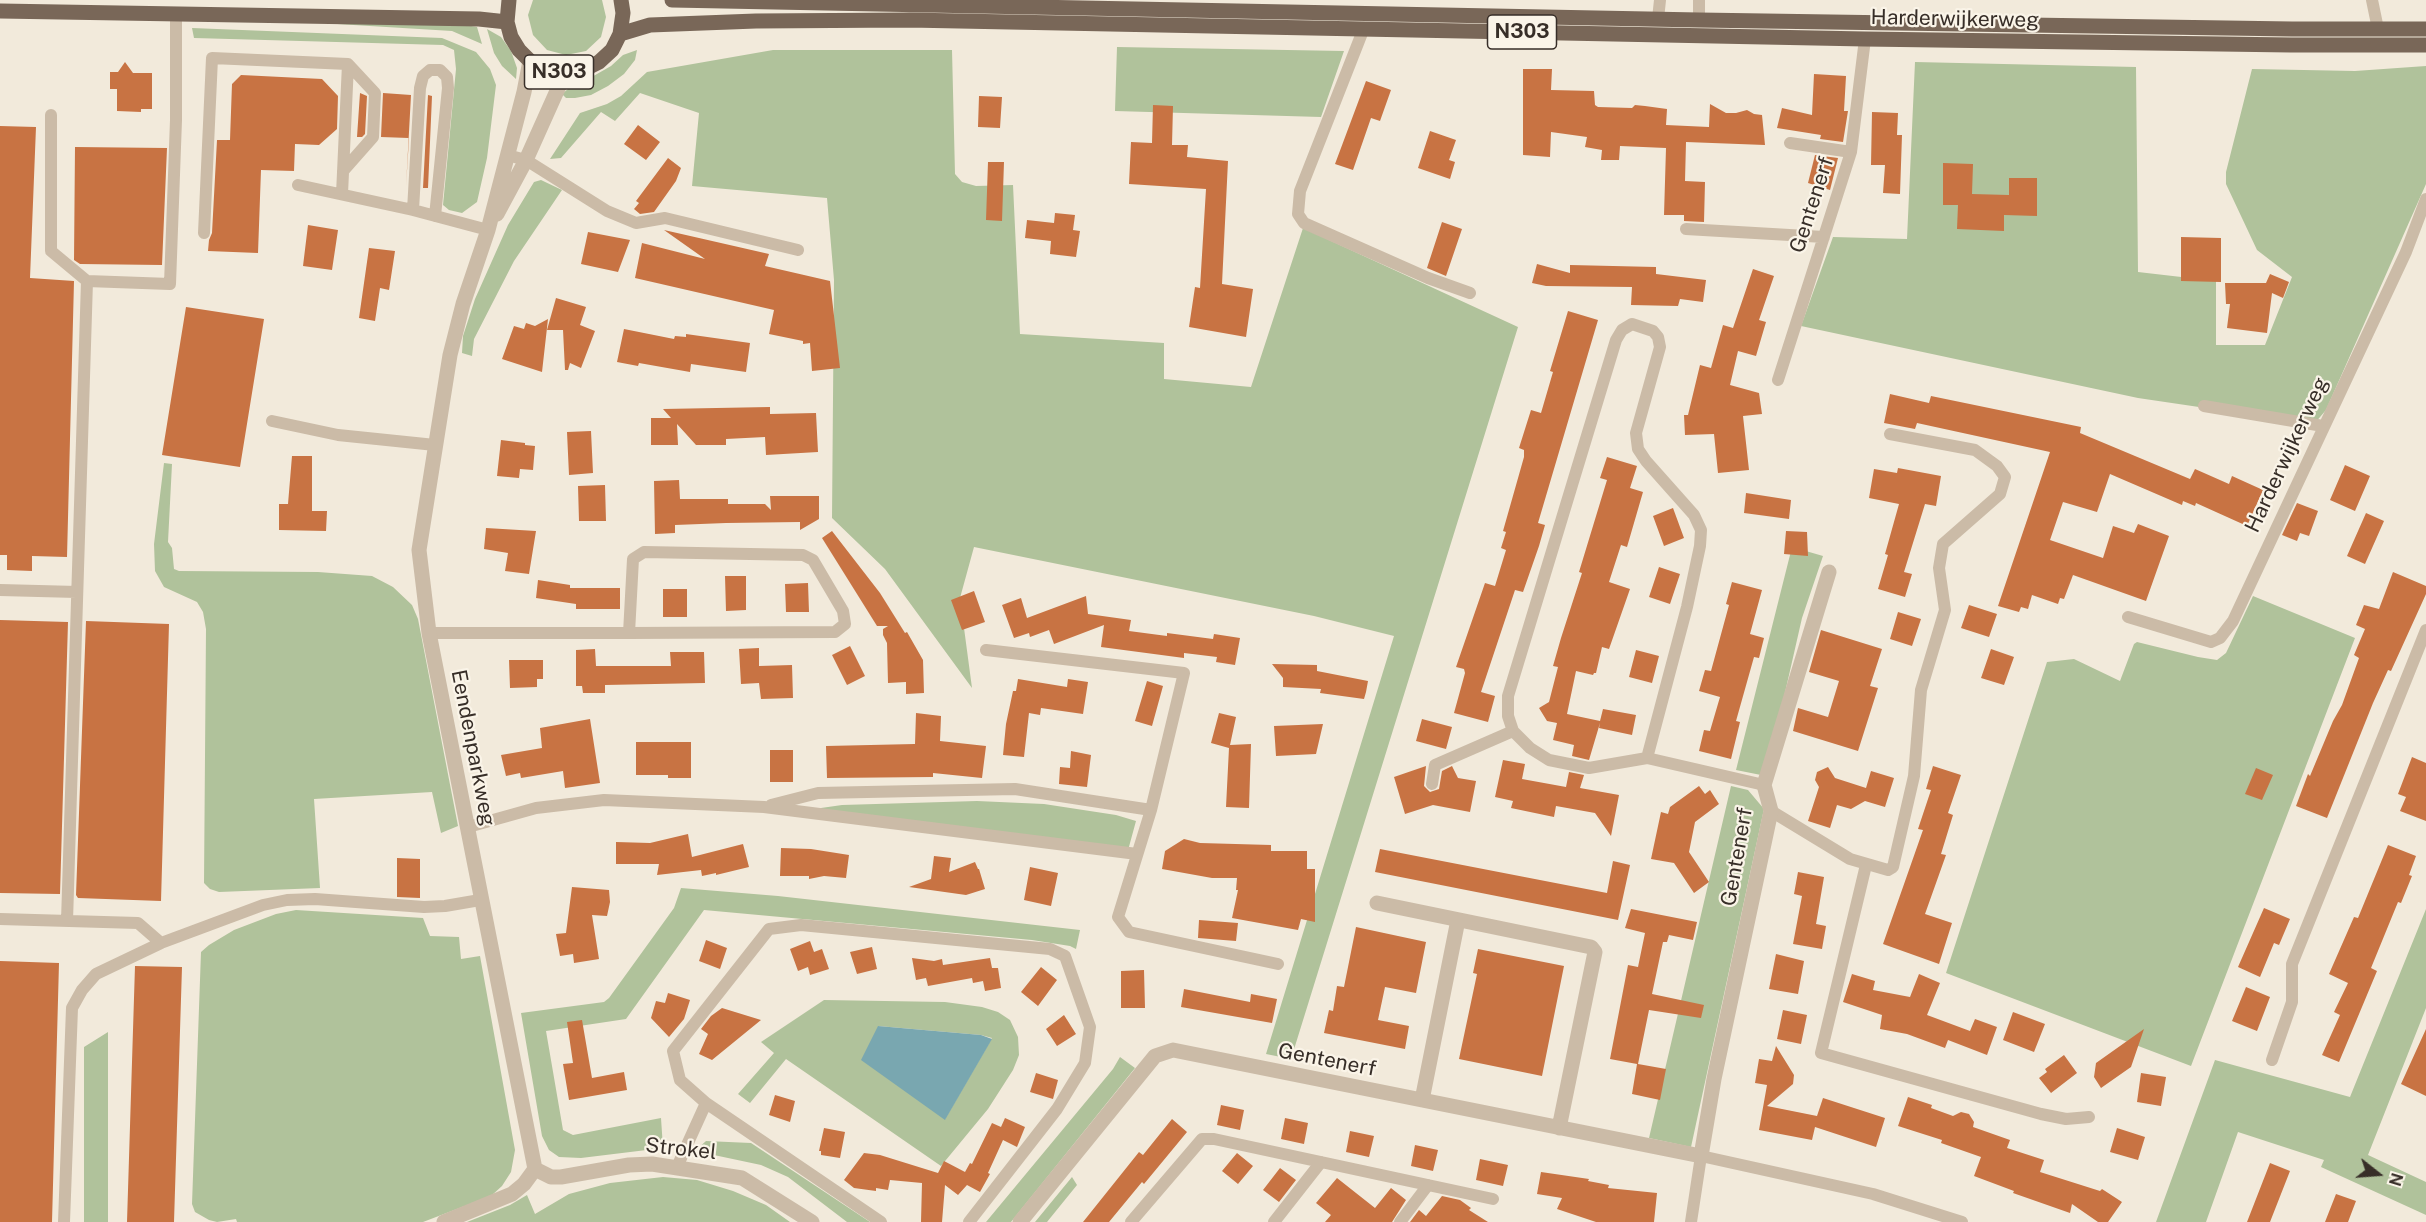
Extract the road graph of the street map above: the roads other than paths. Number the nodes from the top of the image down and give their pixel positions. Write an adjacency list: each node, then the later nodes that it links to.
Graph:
1 (509, 0): 11 (main road, N303)
2 (621, 0): 15 (main road)
3 (672, 0): 9 (main road, Harderwijkerweg / N303)
4 (1660, 0): 9 (lane)
5 (1699, 0): 10 (lane)
6 (2372, 0): 13 (lane)
7 (0, 11): 8 (main road)
8 (176, 14): 11 (main road); 37 (lane)
9 (1658, 19): 10 (main road, Harderwijkerweg / N303)
10 (1699, 20): 13 (main road, Harderwijkerweg / N303)
11 (507, 22): 18 (main road, N303)
12 (1364, 28): 15 (main road, Harderwijkerweg / N303); 16 (main road, Harderwijkerweg / N303); 38 (lane)
13 (2378, 29): 14 (main road, Harderwijkerweg / N303)
14 (2426, 29)
15 (620, 34): 20 (main road, N303)
16 (1865, 39): 17 (main road, Harderwijkerweg / N303); 23 (lane, Gentenerf)
17 (2426, 45)
18 (530, 61): 20 (main road, N303); 24 (street, Eendenparkweg)
19 (348, 64): 26 (lane); 26 (lane); 34 (lane)
20 (565, 73): 25 (street, Eendenparkweg)
21 (51, 115): 37 (lane)
22 (1790, 143): 23 (lane)
23 (1851, 152): 35 (lane, Gentenerf)
24 (507, 155): 25 (lane); 33 (street, Eendenparkweg)
25 (526, 160): 33 (street, Eendenparkweg); 36 (lane)
26 (343, 171): 28 (lane)
27 (298, 185): 28 (lane)
28 (342, 194): 30 (lane)
29 (2426, 199): 42 (lane, Harderwijkerweg)
30 (413, 210): 31 (lane); 31 (lane)
31 (435, 216): 33 (lane)
32 (1686, 229): 35 (lane)
33 (488, 230): 44 (street, Eendenparkweg)
34 (204, 233)
35 (1824, 237): 39 (lane, Gentenerf)
36 (798, 250)
37 (87, 281): 47 (lane)
38 (1470, 293)
39 (1778, 380)
40 (2204, 406): 42 (lane)
41 (272, 421): 44 (lane)
42 (2323, 426): 48 (lane, Harderwijkerweg)
43 (1890, 434): 62 (lane)
44 (435, 445): 50 (street, Eendenparkweg)
45 (1828, 572): 56 (street, Gentenerf)
46 (0, 590): 47 (lane)
47 (77, 592): 67 (lane)
48 (2128, 617)
49 (2426, 630): 70 (lane)
50 (429, 633): 51 (lane); 60 (street, Eendenparkweg)
51 (629, 633): 51 (lane)
52 (986, 650): 58 (lane)
53 (1513, 731): 54 (lane); 54 (lane); 55 (lane)
54 (1647, 758): 56 (lane)
55 (1432, 784)
56 (1764, 785): 59 (street, Gentenerf)
57 (764, 807): 58 (lane); 60 (lane); 61 (lane)
58 (1151, 810): 61 (lane)
59 (1771, 811): 62 (lane); 75 (street, Gentenerf)
60 (468, 827): 63 (street, Eendenparkweg)
61 (1137, 854): 69 (lane)
62 (1866, 865): 73 (lane)
63 (480, 900): 68 (lane); 78 (street, Eendenparkweg)
64 (1377, 903): 66 (street)
65 (0, 919): 67 (lane)
66 (1458, 920): 71 (street); 74 (street)
67 (67, 921): 68 (lane)
68 (161, 943): 81 (lane)
69 (1278, 964)
70 (2272, 1060)
71 (1422, 1100): 74 (street, Gentenerf); 86 (street, Gentenerf)
72 (706, 1103): 77 (lane); 84 (lane); 85 (lane)
73 (2089, 1117)
74 (1559, 1128): 75 (street, Gentenerf)
75 (1701, 1156): 90 (lane); 91 (lane, Gentenerf)
76 (1321, 1162): 79 (lane); 87 (lane); 88 (lane)
77 (677, 1167): 78 (street, Strokel); 83 (street, Strokel)
78 (535, 1169): 82 (street)
79 (1428, 1185): 80 (lane); 89 (lane)
80 (1493, 1199)
81 (64, 1222)
82 (444, 1222)
83 (812, 1222)
84 (882, 1222)
85 (969, 1222)
86 (1020, 1222)
87 (1131, 1222)
88 (1274, 1222)
89 (1400, 1222)
90 (1690, 1222)
91 (1962, 1222)

